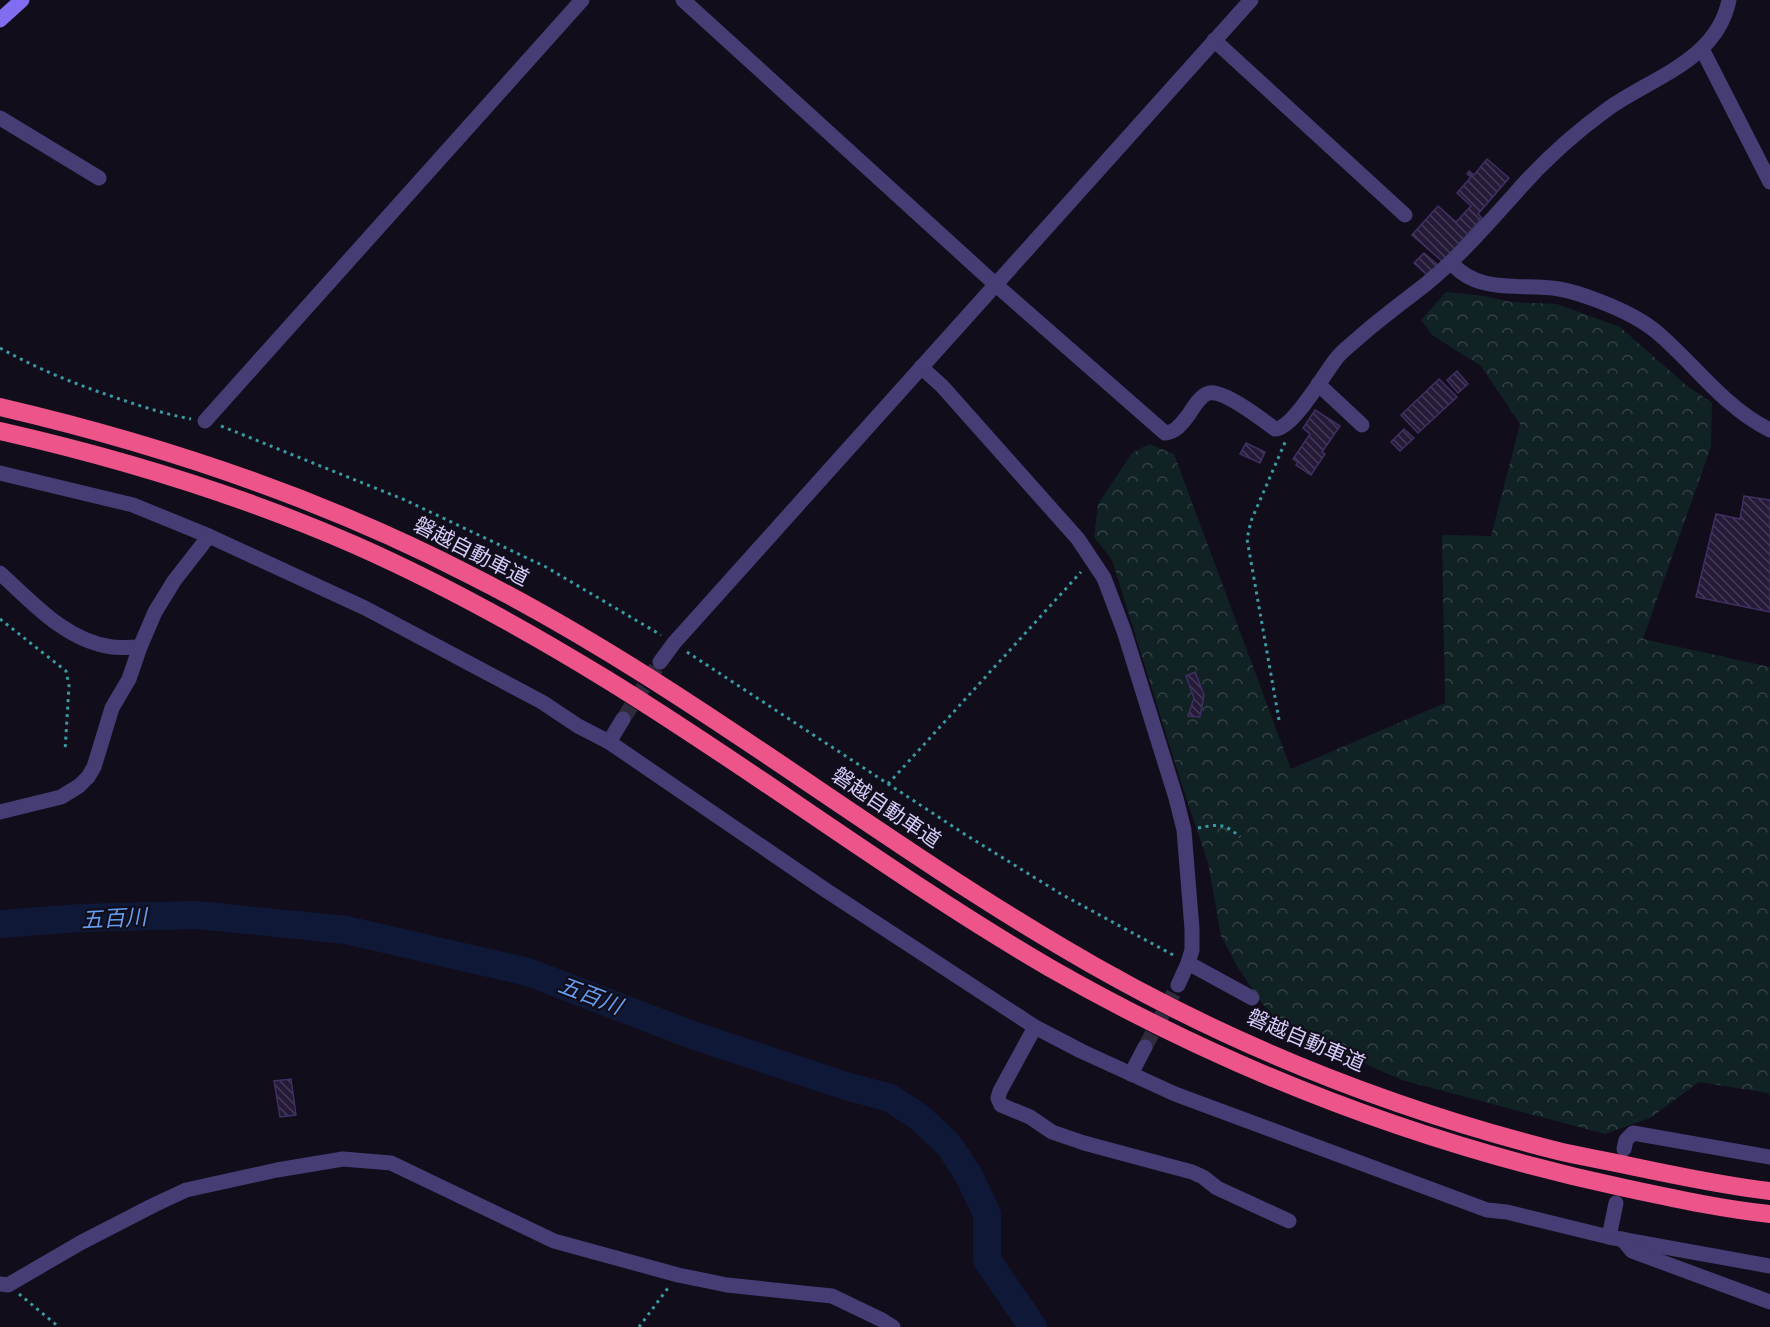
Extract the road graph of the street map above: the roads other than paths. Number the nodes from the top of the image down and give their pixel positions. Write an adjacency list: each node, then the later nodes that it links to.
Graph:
1 (22, 0): 6 (street)
2 (582, 0): 18 (street)
3 (683, 0): 14 (street)
4 (1251, 0): 7 (street)
5 (1729, 0): 8 (street)
6 (0, 20)
7 (1214, 40): 12 (street); 14 (street)
8 (1702, 49): 11 (street); 13 (street)
9 (0, 118): 10 (street)
10 (99, 178)
11 (1770, 182)
12 (1406, 215)
13 (1451, 262): 16 (street); 20 (street)
14 (995, 284): 15 (street); 16 (street)
15 (921, 367): 26 (street); 30 (street)
16 (1318, 384): 19 (street)
17 (0, 407): 38 (highway, 磐越自動車道)
18 (206, 421)
19 (1362, 425)
20 (1770, 430)
21 (0, 431): 40 (highway)
22 (0, 472): 23 (street)
23 (209, 536): 25 (street); 28 (street)
24 (0, 573): 25 (street)
25 (140, 647): 29 (street)
26 (660, 662)
27 (623, 719): 28 (street)
28 (609, 742): 33 (street)
29 (0, 812)
30 (1188, 963): 31 (street); 32 (street)
31 (1178, 985)
32 (1252, 998)
33 (1035, 1027): 35 (street); 41 (street)
34 (1145, 1047): 35 (street)
35 (1131, 1074): 42 (street)
36 (1624, 1149): 37 (street)
37 (1770, 1157)
38 (1770, 1191)
39 (1616, 1203): 42 (street)
40 (1770, 1214)
41 (1289, 1221)
42 (1616, 1238): 43 (street); 45 (street)
43 (1770, 1266)
44 (4, 1284): 46 (street)
45 (1770, 1302)
46 (892, 1327)

